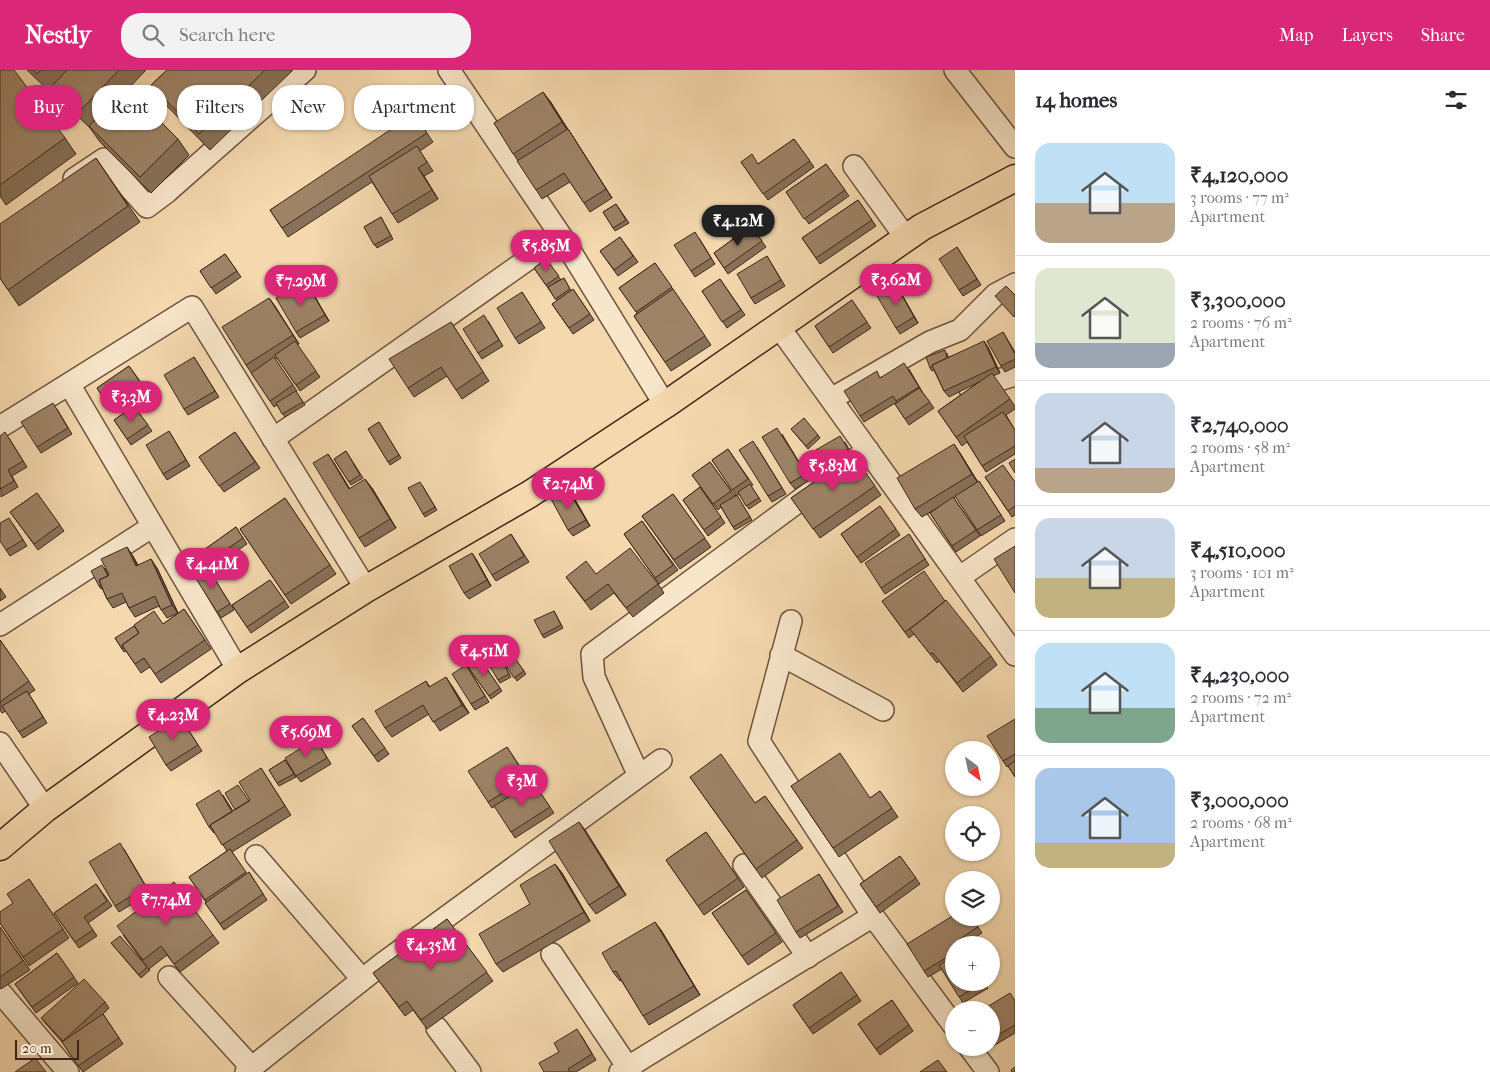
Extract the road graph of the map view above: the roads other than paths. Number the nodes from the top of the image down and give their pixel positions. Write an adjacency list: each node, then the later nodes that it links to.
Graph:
1 (305, 70): 7 (street)
2 (450, 70): 8 (street)
3 (955, 70): 4 (street)
4 (1015, 147)
5 (854, 166): 9 (street)
6 (1015, 178): 9 (main road)
7 (56, 191)
8 (561, 236): 16 (street); 18 (street)
9 (906, 238): 11 (main road)
10 (1015, 284): 15 (street)
11 (779, 327): 15 (street); 16 (main road)
12 (1015, 375): 14 (street)
13 (69, 384): 17 (street); 18 (street); 20 (street)
14 (970, 389)
15 (831, 399): 19 (street)
16 (665, 405): 23 (main road)
17 (0, 427)
18 (273, 439): 23 (street)
19 (868, 450): 22 (street); 32 (street)
20 (153, 526): 25 (street); 28 (street)
21 (1015, 539): 22 (street)
22 (960, 576): 27 (street)
23 (366, 589): 28 (main road)
24 (790, 621): 26 (street)
25 (0, 624)
26 (782, 655): 29 (street); 37 (street)
27 (1015, 655)
28 (238, 670): 33 (main road)
29 (883, 710)
30 (0, 743): 33 (street)
31 (661, 760): 32 (street)
32 (640, 776): 41 (street)
33 (44, 809): 34 (main road)
34 (0, 847)
35 (256, 856): 41 (street)
36 (744, 865): 39 (street)
37 (873, 916): 39 (street); 43 (street)
38 (552, 954): 47 (street)
39 (808, 957): 47 (street)
40 (169, 977): 46 (street)
41 (362, 980): 46 (street)
42 (0, 992): 48 (street)
43 (945, 1014)
44 (437, 1028): 49 (street)
45 (976, 1056): 50 (street)
46 (249, 1070)
47 (626, 1070)
48 (68, 1072)
49 (470, 1072)
50 (988, 1072)

